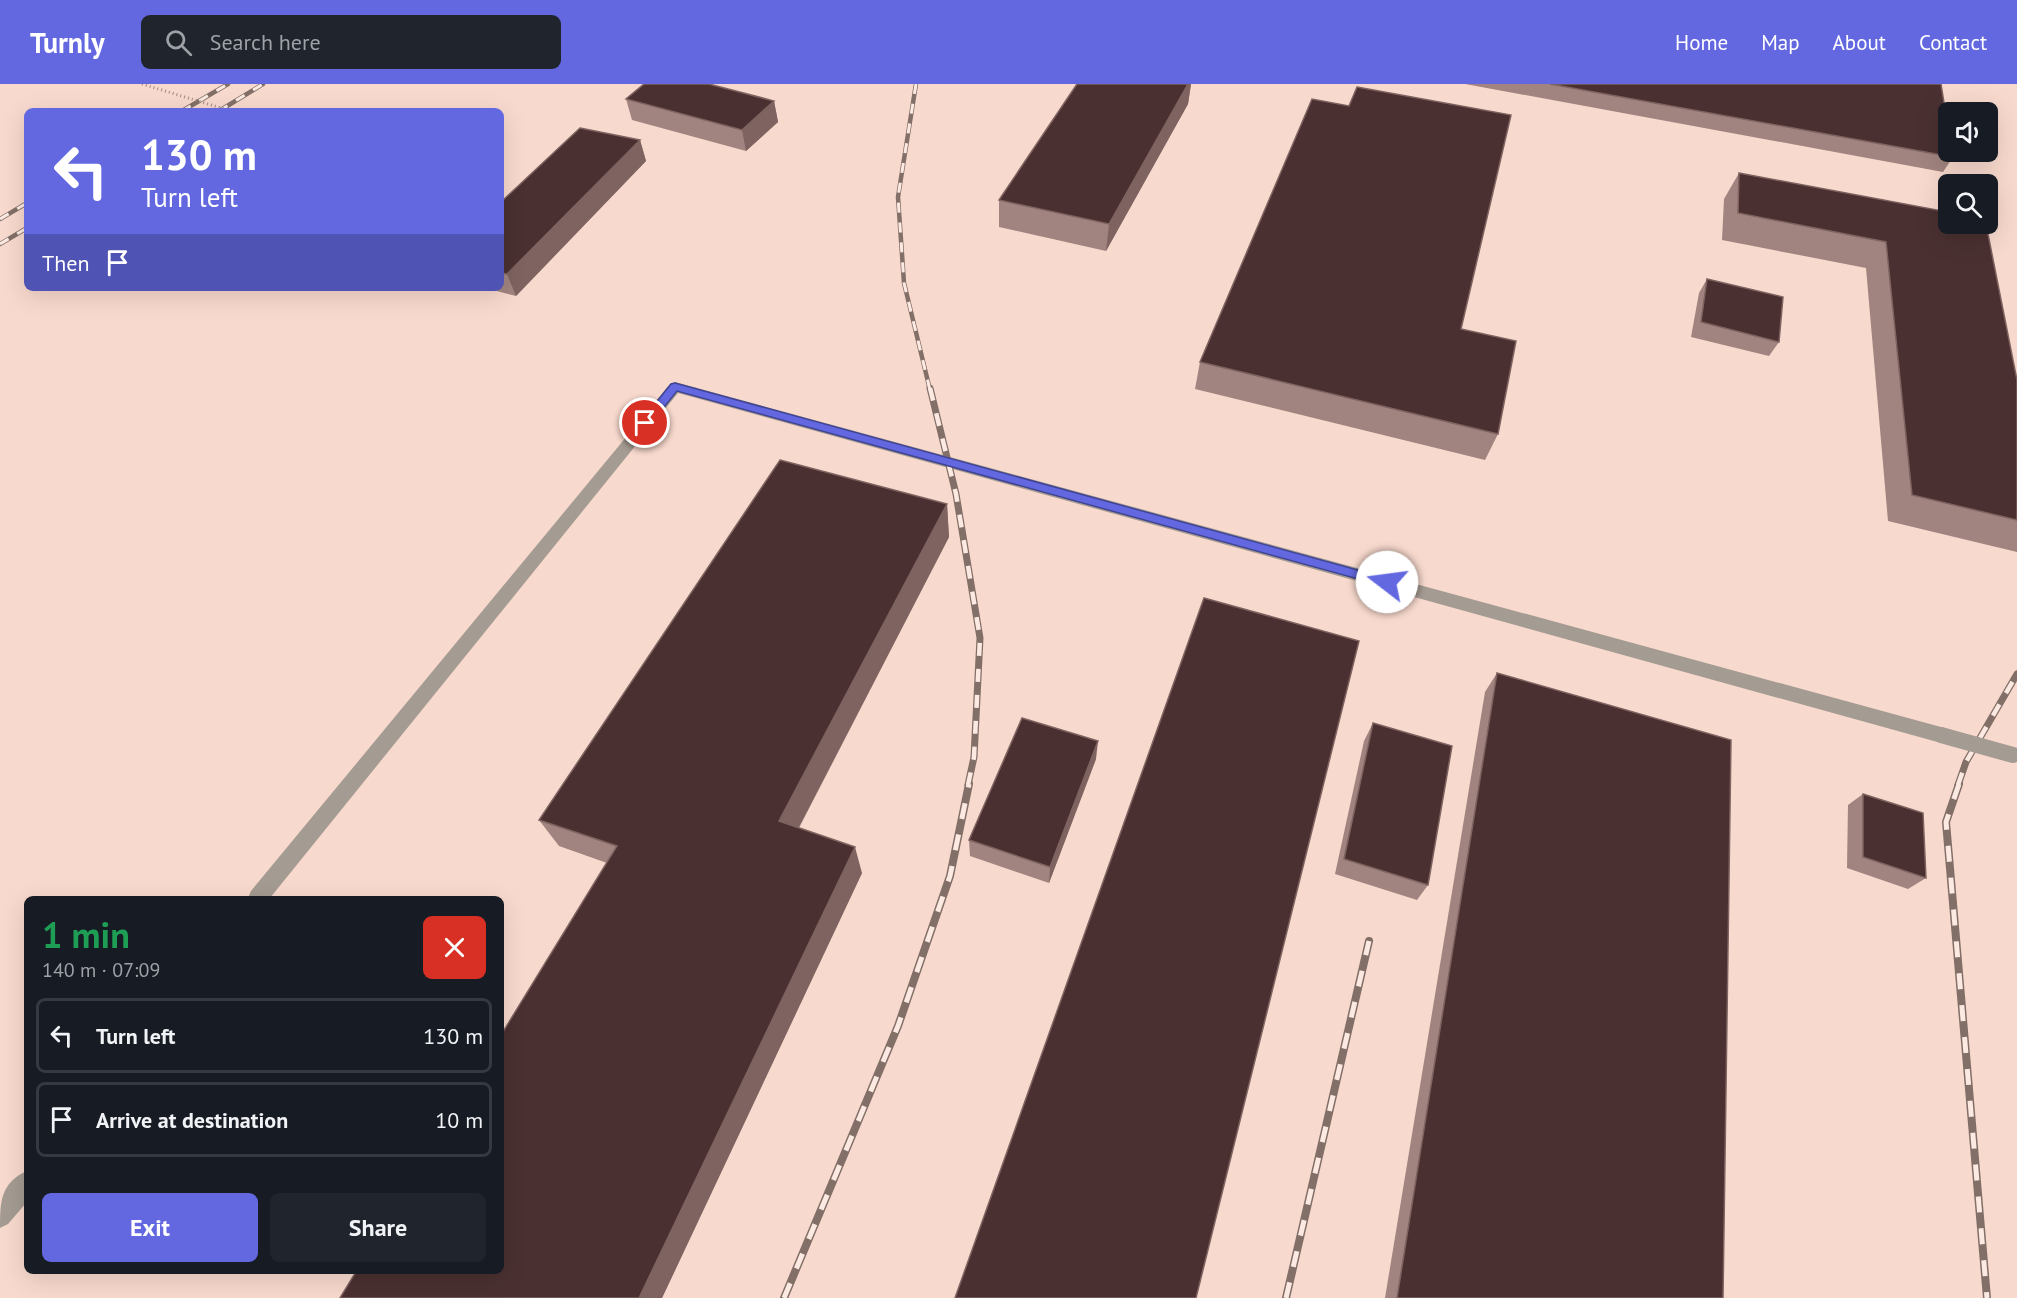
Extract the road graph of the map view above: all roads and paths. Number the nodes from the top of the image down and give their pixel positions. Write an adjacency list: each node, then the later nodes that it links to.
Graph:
1 (142, 84): 2 (path, bridge)
2 (221, 108)
3 (2015, 755): 4 (lane, bridge)
4 (260, 896)
5 (24, 1187): 6 (lane)
6 (0, 1216)

